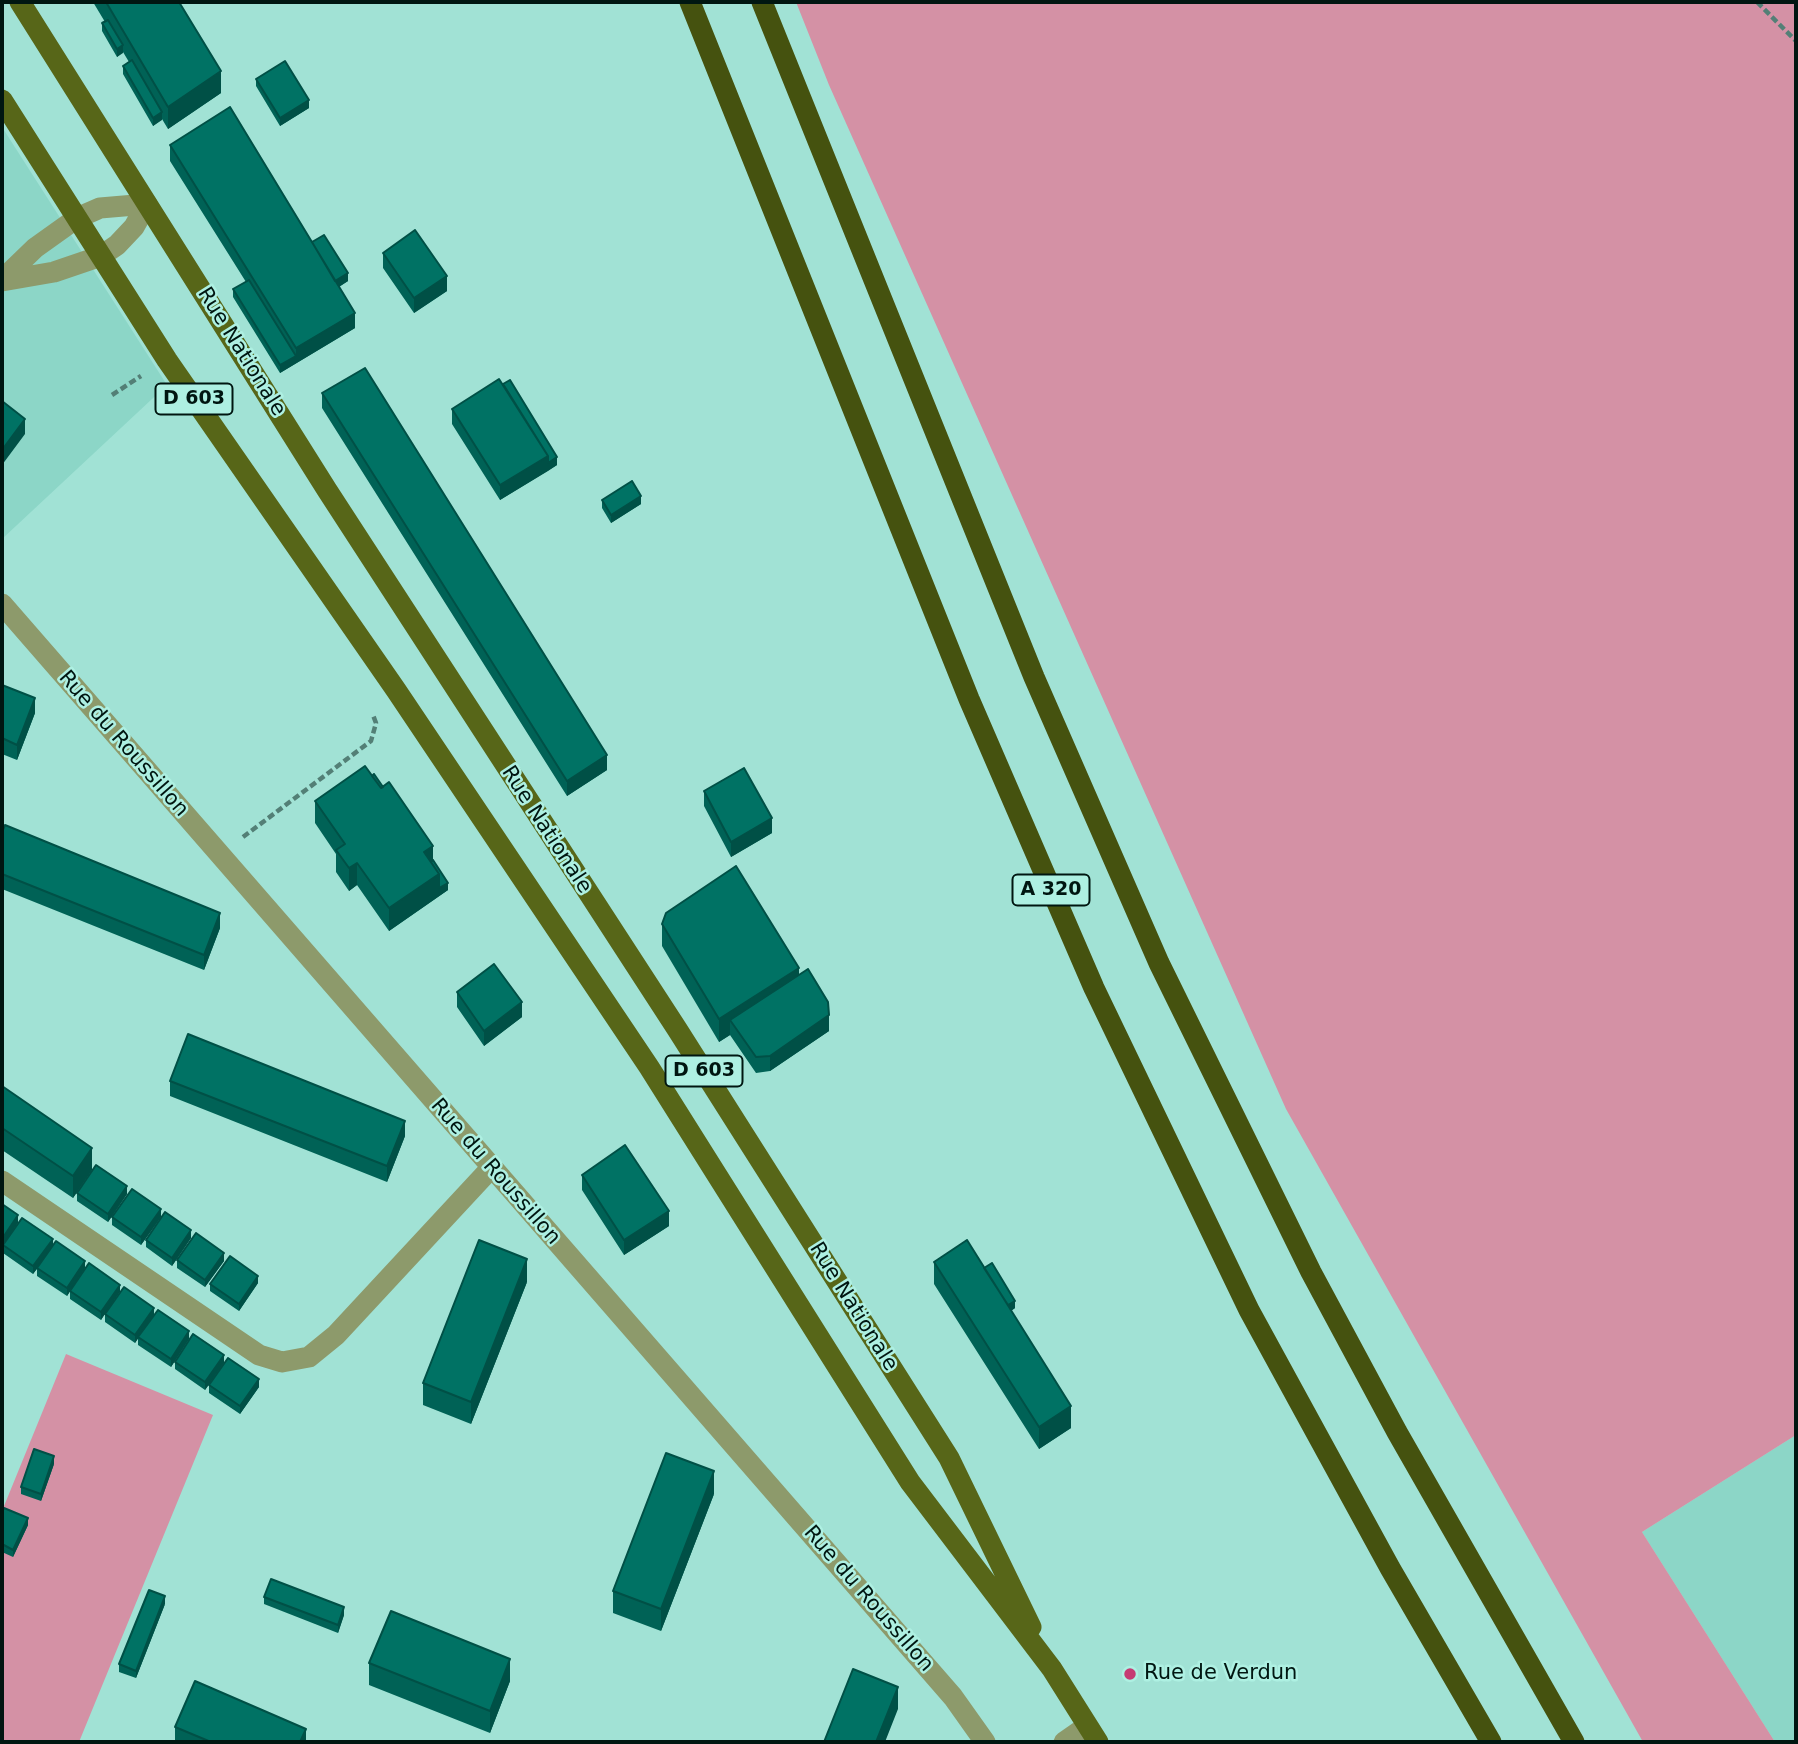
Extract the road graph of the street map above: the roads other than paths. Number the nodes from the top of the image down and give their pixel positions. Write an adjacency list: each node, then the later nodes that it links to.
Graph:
1 (20, 2): 5 (main road, Rue Nationale / D 603)
2 (690, 2): 16 (highway, A 320)
3 (762, 2): 17 (highway, A 320)
4 (2, 100): 6 (main road, Rue Nationale / D 603)
5 (147, 204): 6 (street); 7 (street); 12 (main road, Rue Nationale / D 603)
6 (77, 218): 7 (main road, Rue Nationale / D 603); 8 (street)
7 (101, 256): 8 (street); 12 (main road, Rue Nationale / D 603)
8 (2, 281)
9 (2, 604): 10 (street, Rue du Roussillon)
10 (492, 1167): 11 (street); 14 (street, Rue du Roussillon)
11 (2, 1181)
12 (1052, 1669): 13 (main road, Rue Nationale / D 603)
13 (1092, 1734): 15 (street)
14 (985, 1742)
15 (1064, 1742)
16 (1491, 1742)
17 (1574, 1742)

